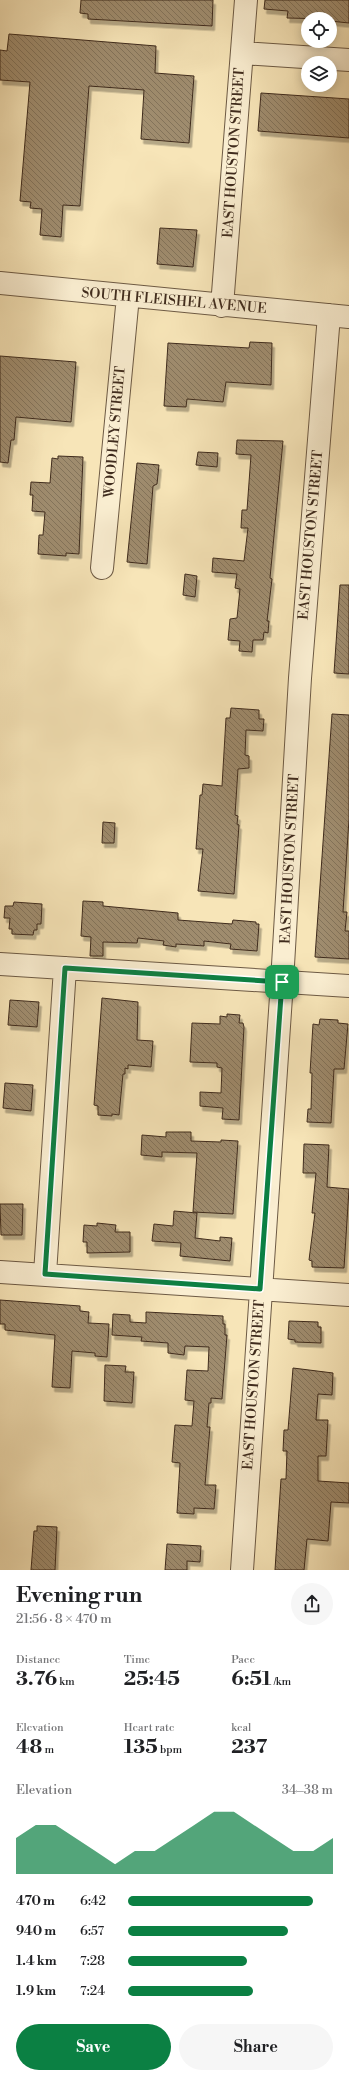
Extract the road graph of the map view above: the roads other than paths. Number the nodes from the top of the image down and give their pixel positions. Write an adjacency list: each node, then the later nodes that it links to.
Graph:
1 (246, 0): 2 (street, EAST HOUSTON STREET)
2 (242, 53): 3 (street); 6 (street, EAST HOUSTON STREET)
3 (349, 60)
4 (0, 283): 5 (street, SOUTH FLEISHEL AVENUE)
5 (128, 296): 6 (street, SOUTH FLEISHEL AVENUE); 8 (street, WOODLEY STREET)
6 (222, 306): 7 (street, SOUTH FLEISHEL AVENUE)
7 (339, 316): 11 (street, EAST HOUSTON STREET)
8 (102, 568)
9 (0, 964): 10 (street)
10 (65, 968): 11 (street); 14 (street)
11 (282, 982): 12 (street); 15 (street, EAST HOUSTON STREET)
12 (349, 986)
13 (0, 1272): 14 (street)
14 (45, 1274): 15 (street)
15 (260, 1289): 16 (street); 17 (street, EAST HOUSTON STREET)
16 (349, 1295)
17 (242, 1570)

